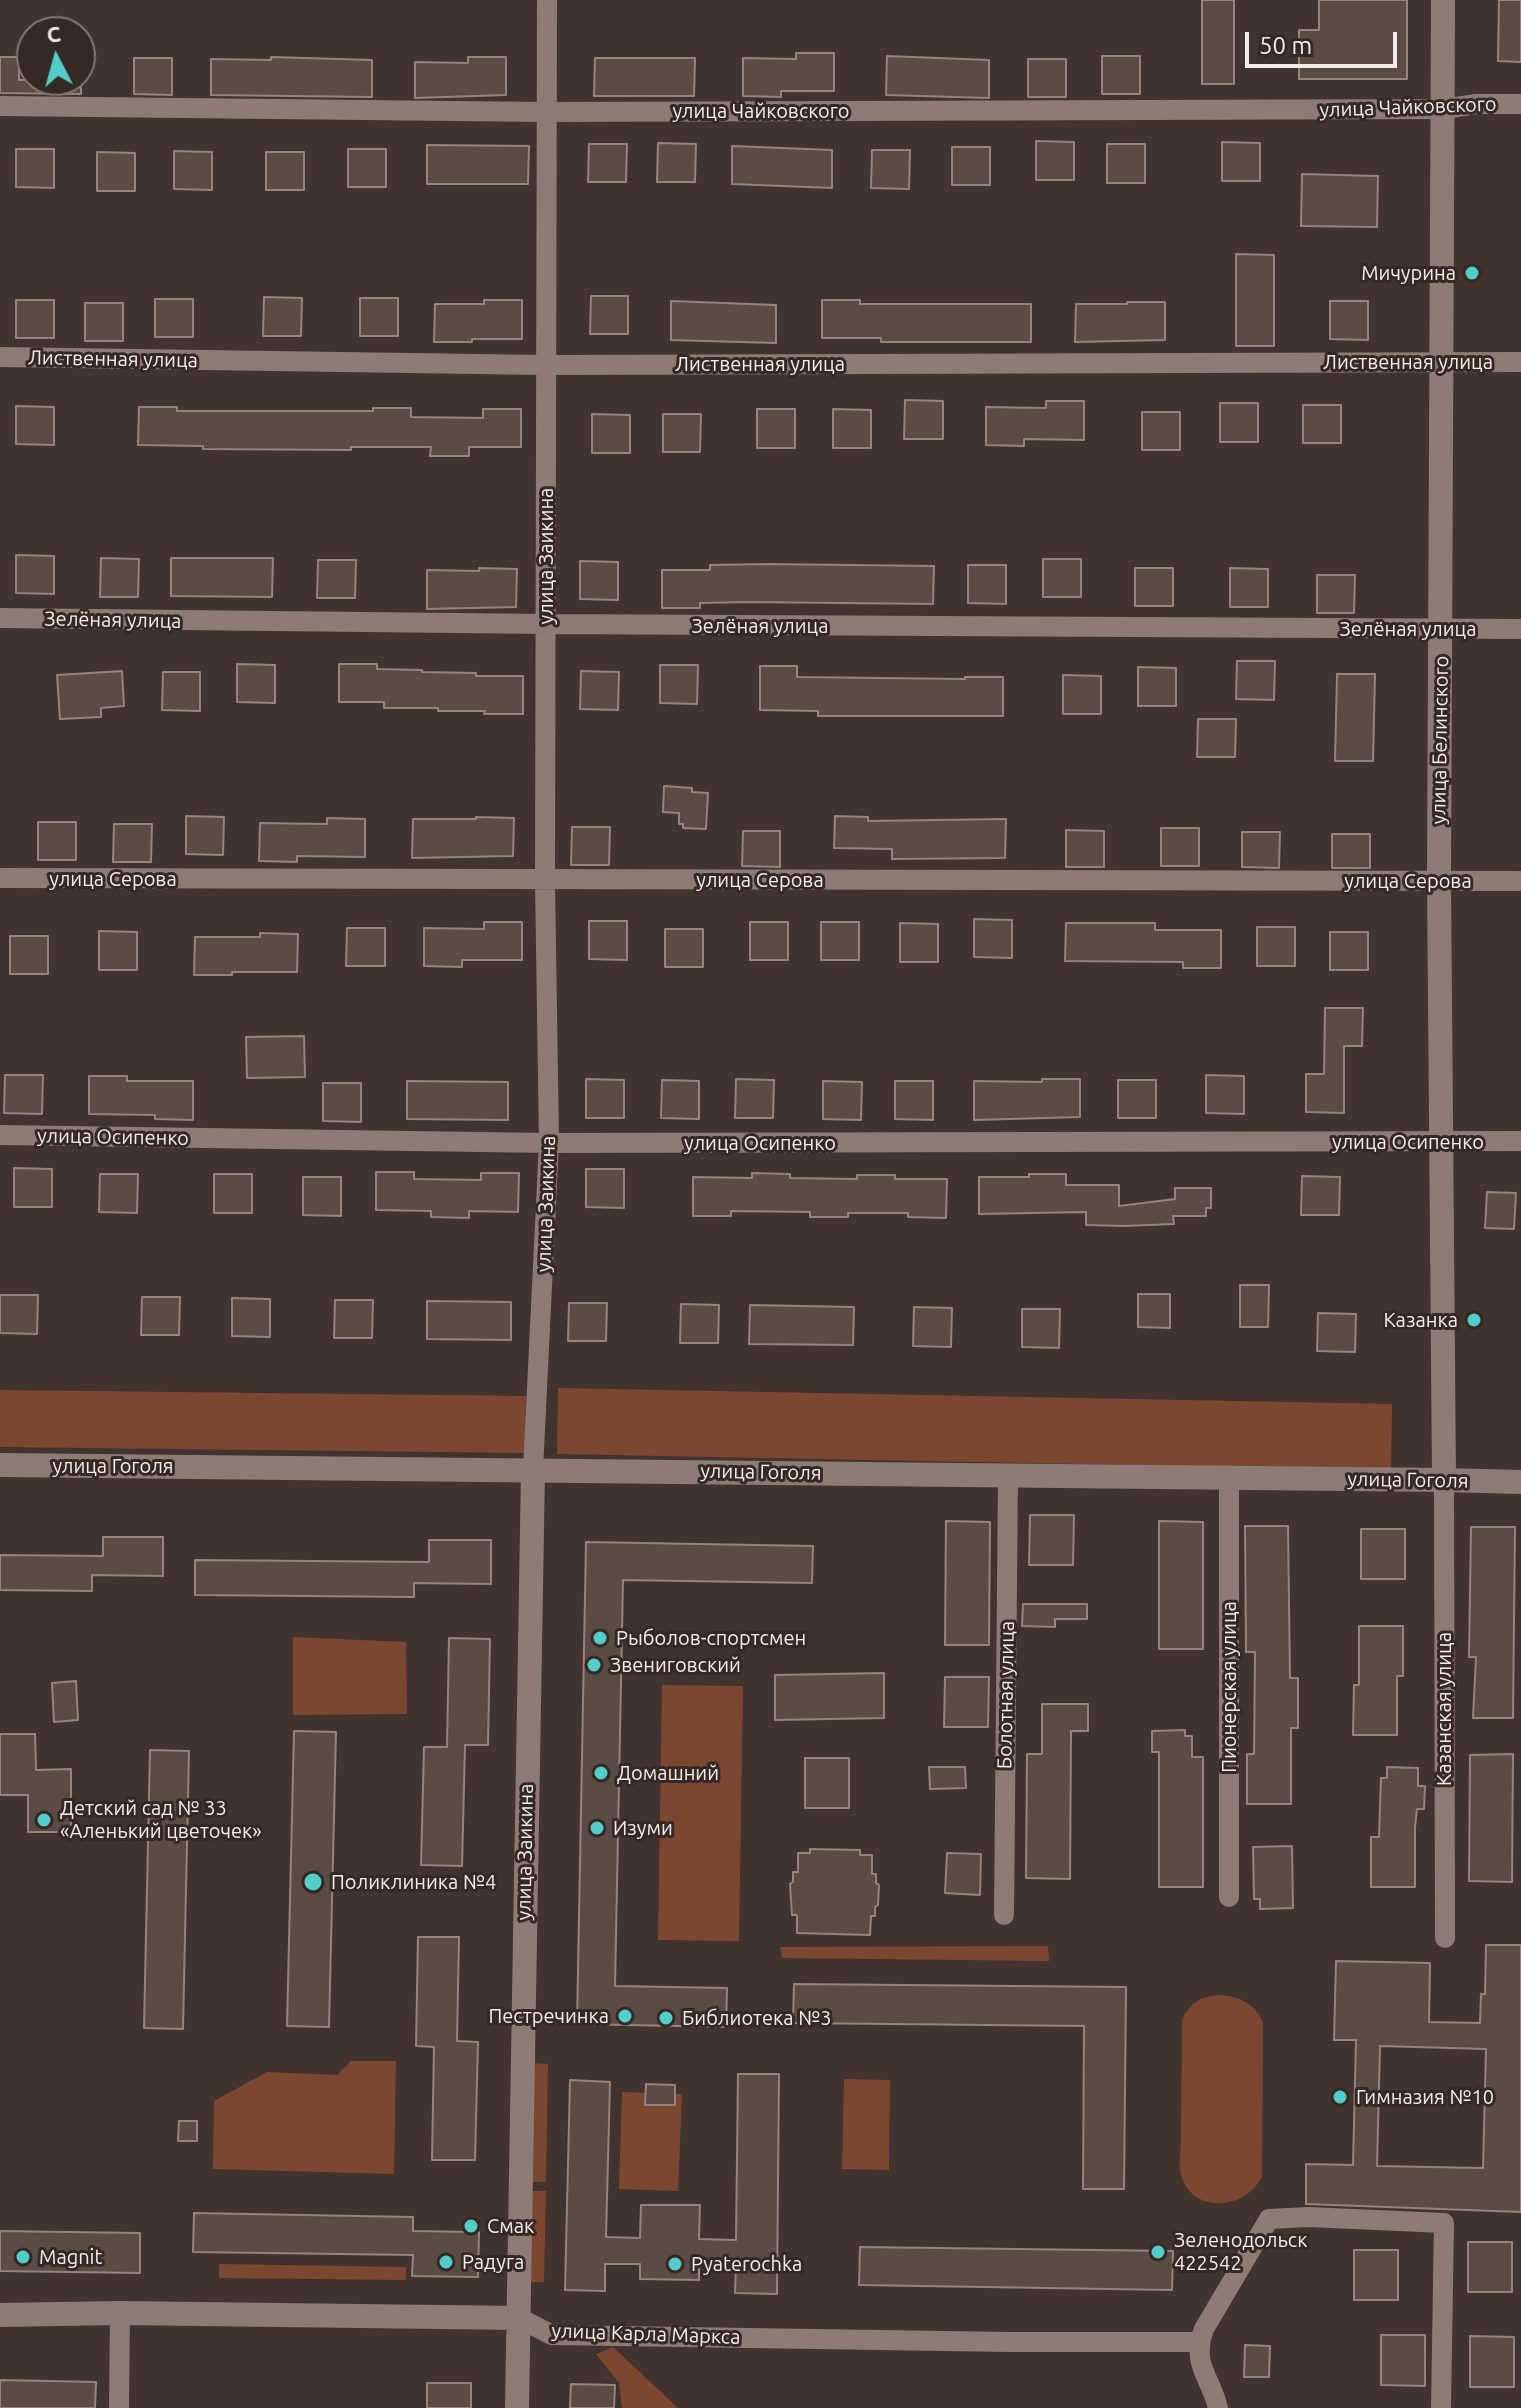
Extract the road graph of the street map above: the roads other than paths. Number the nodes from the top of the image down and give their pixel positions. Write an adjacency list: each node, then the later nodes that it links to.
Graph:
1 (547, 0): 6 (street, улица Заикина)
2 (1443, 0): 5 (street, улица Белинского)
3 (1521, 104): 5 (street, улица Чайковского)
4 (0, 106): 6 (street, улица Чайковского)
5 (1444, 109): 6 (street, улица Чайковского); 8 (street, улица Белинского)
6 (546, 112): 10 (street, улица Заикина)
7 (0, 357): 10 (street, Лиственная улица)
8 (1442, 361): 9 (street, Лиственная улица); 10 (street, Лиственная улица); 14 (street, улица Белинского)
9 (1521, 362)
10 (545, 365): 12 (street, улица Заикина)
11 (0, 618): 12 (street, Зелёная улица)
12 (547, 624): 14 (street, Зелёная улица); 16 (street, улица Заикина)
13 (1521, 629): 14 (street, Зелёная улица)
14 (1442, 630): 17 (street, улица Белинского)
15 (0, 878): 16 (street, улица Серова)
16 (545, 880): 17 (street, улица Серова); 22 (street, улица Заикина)
17 (1439, 881): 18 (street, улица Серова); 21 (street, улица Белинского)
18 (1521, 881)
19 (0, 1135): 22 (street, улица Осипенко)
20 (1521, 1141): 21 (street, улица Осипенко)
21 (1441, 1142): 22 (street, улица Осипенко); 27 (street, улица Белинского)
22 (549, 1143): 24 (street, улица Заикина)
23 (0, 1465): 24 (street, улица Гоголя)
24 (533, 1470): 25 (street, улица Гоголя); 34 (street, улица Заикина)
25 (1008, 1475): 26 (street, улица Гоголя); 30 (street, Болотная улица)
26 (1229, 1477): 27 (street, улица Гоголя); 29 (street, Пионерская улица)
27 (1444, 1480): 28 (street, улица Гоголя); 31 (street, Казанская улица)
28 (1521, 1482)
29 (1229, 1897)
30 (1004, 1915)
31 (1445, 1938)
32 (120, 2313): 33 (street, улица Карла Маркса); 34 (street, улица Карла Маркса); 36 (street)
33 (0, 2315)
34 (519, 2318): 35 (street, улица Карла Маркса); 37 (street, улица Заикина)
35 (1200, 2342): 38 (street); 39 (street)
36 (119, 2408)
37 (517, 2408)
38 (1218, 2408)
39 (1441, 2408)

